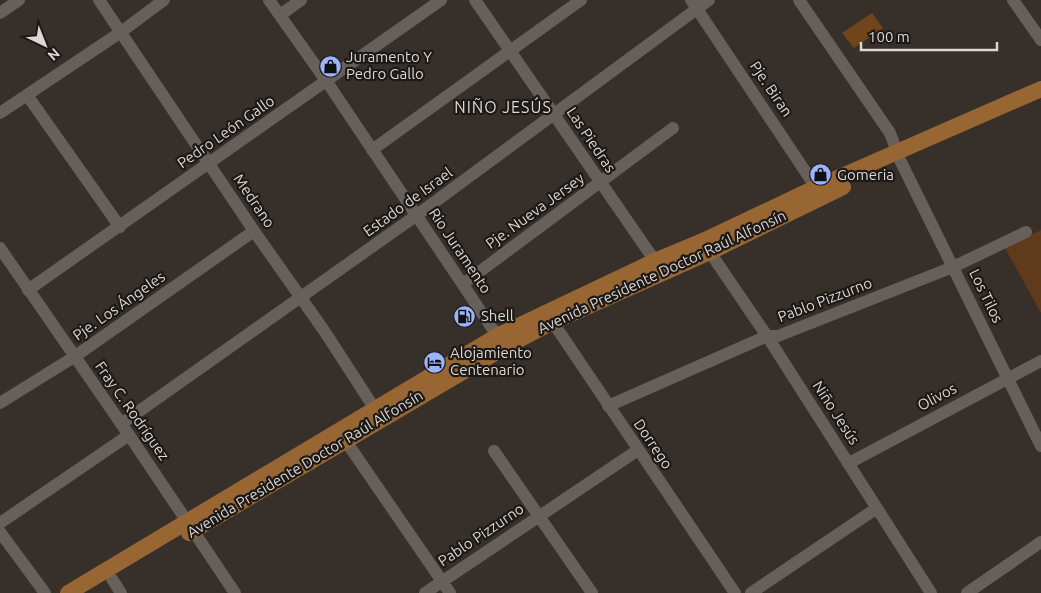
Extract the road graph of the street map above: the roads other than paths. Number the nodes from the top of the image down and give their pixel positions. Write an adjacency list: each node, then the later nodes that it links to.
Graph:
1 (19, 0): 13 (street)
2 (99, 0): 15 (street, Medrano)
3 (164, 0): 15 (street)
4 (269, 0): 14 (street, Rio Juramento)
5 (301, 0): 14 (street)
6 (441, 0): 18 (street, Pedro León Gallo)
7 (475, 0): 17 (street, Las Piedras)
8 (581, 0): 17 (street)
9 (709, 0): 12 (street, Estado de Israel)
10 (799, 0): 26 (street, Los Tilos)
11 (1013, 0): 16 (street)
12 (694, 4): 23 (street, Estado de Israel); 29 (street, Pje. Biran)
13 (0, 13)
14 (280, 15): 18 (street, Rio Juramento)
15 (121, 32): 20 (street); 27 (street, Medrano)
16 (1041, 40)
17 (510, 49): 23 (street, Las Piedras); 25 (street)
18 (327, 82): 25 (street, Rio Juramento); 27 (street, Pedro León Gallo)
19 (1041, 89): 26 (main road, Avenida Presidente Doctor Raúl Alfonsín)
20 (27, 95): 22 (street); 31 (street)
21 (1041, 100): 26 (main road, Avenida Presidente Doctor Raúl Alfonsín)
22 (0, 113)
23 (555, 114): 28 (street, Las Piedras); 30 (street, Estado de Israel)
24 (673, 128): 28 (street, Pje. Nueva Jersey)
25 (372, 150): 30 (street, Rio Juramento)
26 (898, 156): 29 (main road, Avenida Presidente Doctor Raúl Alfonsín); 36 (street, Los Tilos)
27 (209, 163): 31 (street, Pedro León Gallo); 32 (street, Medrano)
28 (601, 183): 37 (street, Las Piedras); 38 (street, Pje. Nueva Jersey)
29 (819, 192): 34 (main road, Avenida Presidente Doctor Raúl Alfonsín)
30 (417, 215): 38 (street, Rio Juramento); 40 (street, Estado de Israel)
31 (120, 226): 39 (street, Pedro León Gallo)
32 (254, 231): 40 (street, Medrano); 44 (street, Pje. Los Ángeles)
33 (1026, 232): 36 (street, Pablo Pizzurno)
34 (706, 247): 37 (main road, Avenida Presidente Doctor Raúl Alfonsín); 42 (street, Niño Jesús)
35 (0, 248): 39 (street, Fray C. Rodríguez)
36 (954, 267): 42 (street, Pablo Pizzurno); 46 (street, Los Tilos)
37 (658, 268): 41 (main road, Avenida Presidente Doctor Raúl Alfonsín)
38 (464, 284): 43 (street, Rio Juramento)
39 (28, 290): 44 (street, Fray C. Rodríguez)
40 (301, 298): 49 (street, Medrano); 51 (street, Estado de Israel)
41 (550, 317): 43 (main road, Avenida Presidente Doctor Raúl Alfonsín); 48 (street, Dorrego)
42 (767, 336): 48 (street, Pablo Pizzurno); 57 (street, Niño Jesús)
43 (501, 341): 49 (main road, Avenida Presidente Doctor Raúl Alfonsín)
44 (74, 357): 47 (street, Pje. Los Ángeles); 51 (street, Fray C. Rodríguez)
45 (1041, 361): 46 (street, Olivos)
46 (1007, 378): 50 (street, Los Tilos); 57 (street, Olivos)
47 (0, 403)
48 (608, 406): 55 (street, Dorrego)
49 (378, 414): 53 (main road, Avenida Presidente Doctor Raúl Alfonsín)
50 (1035, 420): 54 (street, Los Tilos)
51 (121, 424): 52 (street, Fray C. Rodríguez)
52 (129, 435): 60 (street); 61 (street, Fray C. Rodríguez)
53 (342, 436): 61 (main road, Avenida Presidente Doctor Raúl Alfonsín); 65 (street)
54 (1041, 446)
55 (638, 450): 59 (street, Pablo Pizzurno); 74 (street, Dorrego)
56 (494, 451): 59 (street)
57 (849, 463): 58 (street, Niño Jesús)
58 (877, 508): 75 (street); 76 (street, Niño Jesús)
59 (540, 516): 65 (street, Pablo Pizzurno); 73 (street)
60 (0, 523)
61 (190, 526): 64 (main road, Avenida Presidente Doctor Raúl Alfonsín); 67 (main road, Avenida Presidente Doctor Raúl Alfonsín); 70 (street, Fray C. Rodríguez)
62 (0, 532): 66 (street)
63 (1041, 542): 77 (street)
64 (112, 579): 68 (main road, Avenida Presidente Doctor Raúl Alfonsín); 69 (street)
65 (442, 581): 71 (street, Pablo Pizzurno); 72 (street)
66 (45, 593)
67 (68, 593)
68 (89, 593)
69 (121, 593)
70 (235, 593)
71 (425, 593)
72 (450, 593)
73 (592, 593)
74 (735, 593)
75 (751, 593)
76 (931, 593)
77 (967, 593)

